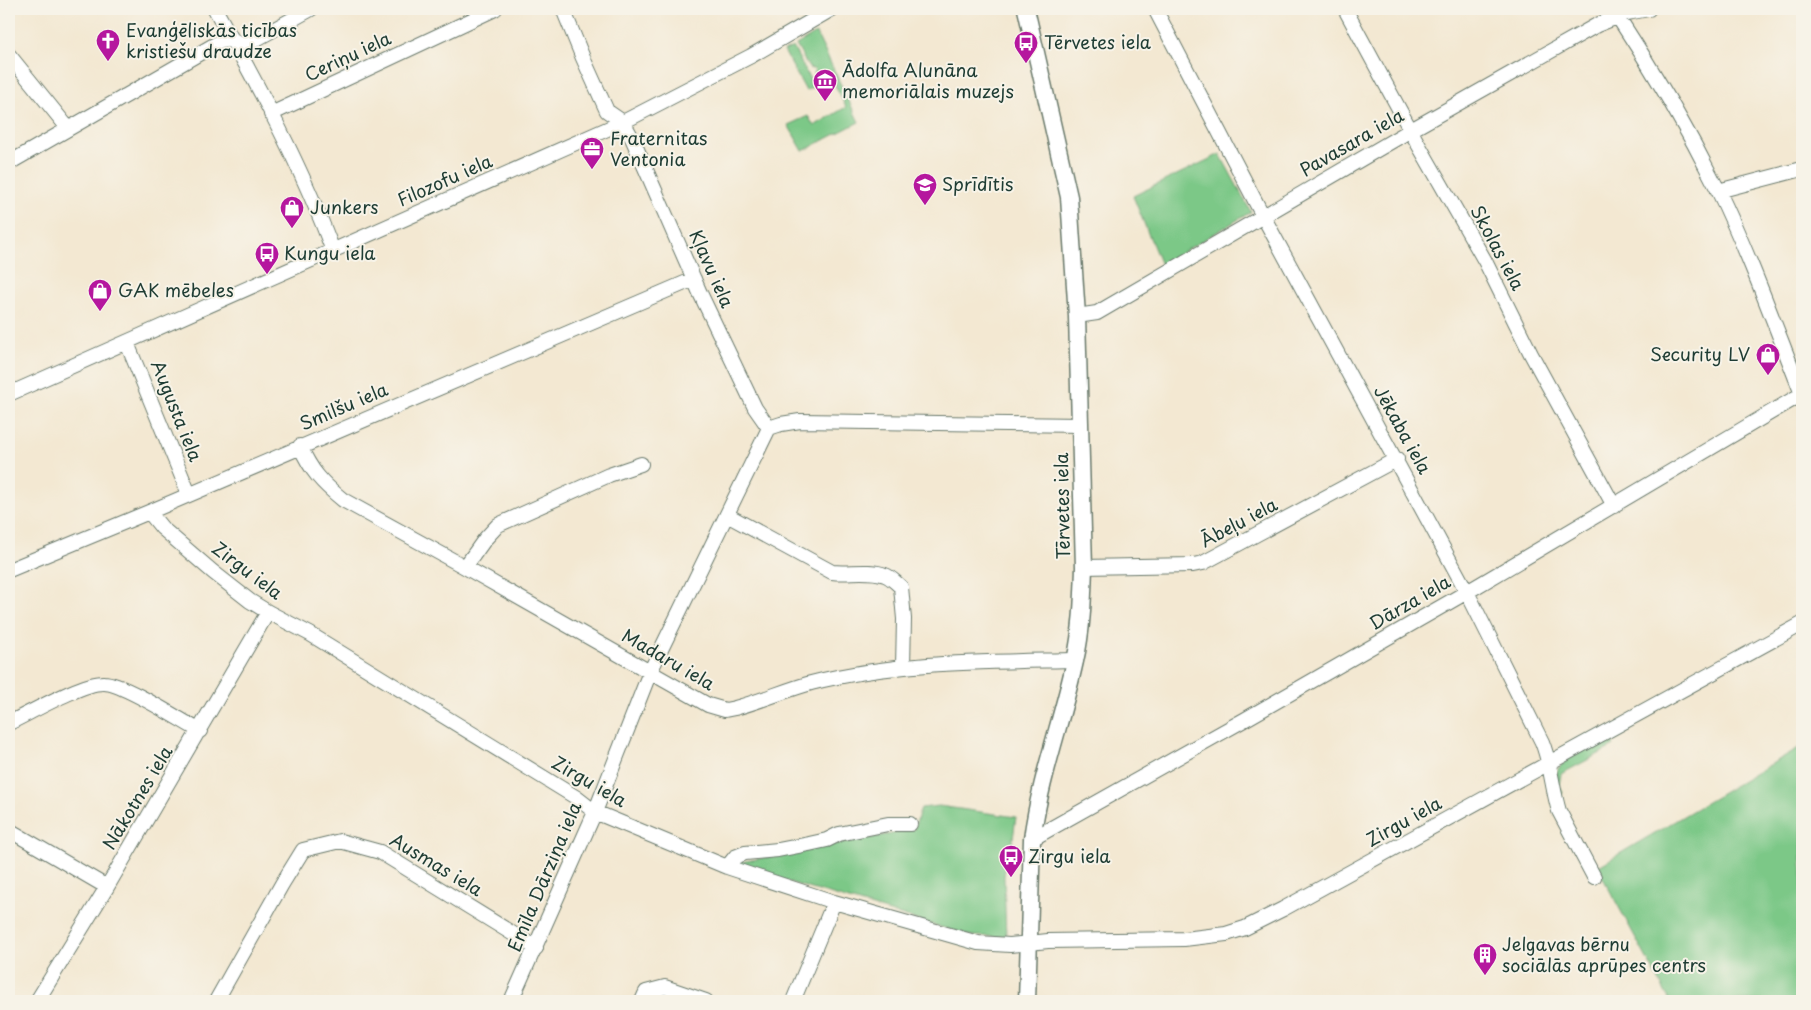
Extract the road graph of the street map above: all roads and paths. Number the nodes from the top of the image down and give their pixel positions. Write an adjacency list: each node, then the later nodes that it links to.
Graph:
1 (216, 9): 11 (street)
2 (311, 9): 11 (street)
3 (494, 9): 13 (street, Ceriņu iela)
4 (563, 9): 14 (street)
5 (832, 9): 14 (street, Filozofu iela)
6 (1026, 9): 23 (main road, Tērvetes iela)
7 (1155, 9): 20 (street, Jēkaba iela)
8 (1345, 9): 16 (street, Skolas iela)
9 (1649, 9): 10 (street, Pavasara iela)
10 (1615, 12): 16 (street, Pavasara iela); 19 (street)
11 (232, 40): 13 (street); 15 (street)
12 (9, 55): 15 (street)
13 (271, 114): 21 (street)
14 (623, 122): 21 (street, Filozofu iela); 22 (street, Kļavu iela)
15 (68, 128): 17 (street)
16 (1411, 130): 20 (street, Pavasara iela); 33 (street, Skolas iela)
17 (9, 164)
18 (1802, 169): 19 (street)
19 (1718, 191): 26 (street)
20 (1263, 216): 23 (street, Pavasara iela); 30 (street, Jēkaba iela)
21 (332, 251): 24 (street, Filozofu iela)
22 (694, 279): 28 (street, Kļavu iela); 29 (street, Smilšu iela)
23 (1078, 316): 27 (main road, Tērvetes iela)
24 (127, 343): 25 (street, Filozofu iela); 32 (street, Augusta iela)
25 (9, 394)
26 (1802, 394): 33 (street, Dārza iela)
27 (1081, 425): 28 (street); 37 (main road, Tērvetes iela)
28 (769, 428): 35 (street, Emīla Dārziņa iela)
29 (300, 446): 32 (street, Smilšu iela); 36 (street, Madaru iela)
30 (1397, 459): 37 (street, Ābeļu iela); 39 (street, Jēkaba iela)
31 (641, 464): 36 (street)
32 (189, 494): 34 (street, Smilšu iela)
33 (1614, 506): 39 (street, Dārza iela)
34 (149, 512): 38 (street, Smilšu iela); 40 (street, Zirgu iela)
35 (727, 515): 43 (street); 44 (street, Emīla Dārziņa iela)
36 (465, 567): 44 (street, Madaru iela)
37 (1084, 567): 42 (main road, Tērvetes iela)
38 (9, 570)
39 (1467, 592): 47 (street, Jēkaba iela); 51 (street, Dārza iela)
40 (268, 612): 46 (street, Nākotnes iela); 48 (street, Zirgu iela)
41 (1802, 624): 47 (street, Zirgu iela)
42 (1076, 660): 43 (street, Madaru iela); 51 (main road, Tērvetes iela)
43 (903, 666): 44 (street, Madaru iela)
44 (650, 672): 48 (street, Emīla Dārziņa iela)
45 (9, 723): 46 (street)
46 (200, 730): 54 (street, Nākotnes iela)
47 (1549, 763): 53 (street, Jēkaba iela); 56 (street, Zirgu iela)
48 (595, 812): 52 (street, Zirgu iela); 57 (street, Emīla Dārziņa iela)
49 (910, 824): 52 (street)
50 (9, 830): 54 (street)
51 (1032, 839): 56 (main road, Tērvetes iela)
52 (727, 867): 55 (street, Zirgu iela)
53 (1594, 877)
54 (107, 887): 58 (street, Nākotnes iela)
55 (834, 902): 56 (street, Zirgu iela); 63 (street)
56 (1028, 943): 64 (main road, Tērvetes iela)
57 (536, 948): 59 (street, Ausmas iela); 60 (street, Emīla Dārziņa iela)
58 (37, 1001)
59 (216, 1001)
60 (511, 1001)
61 (642, 1001): 62 (street)
62 (706, 1001)
63 (793, 1001)
64 (1026, 1001)

